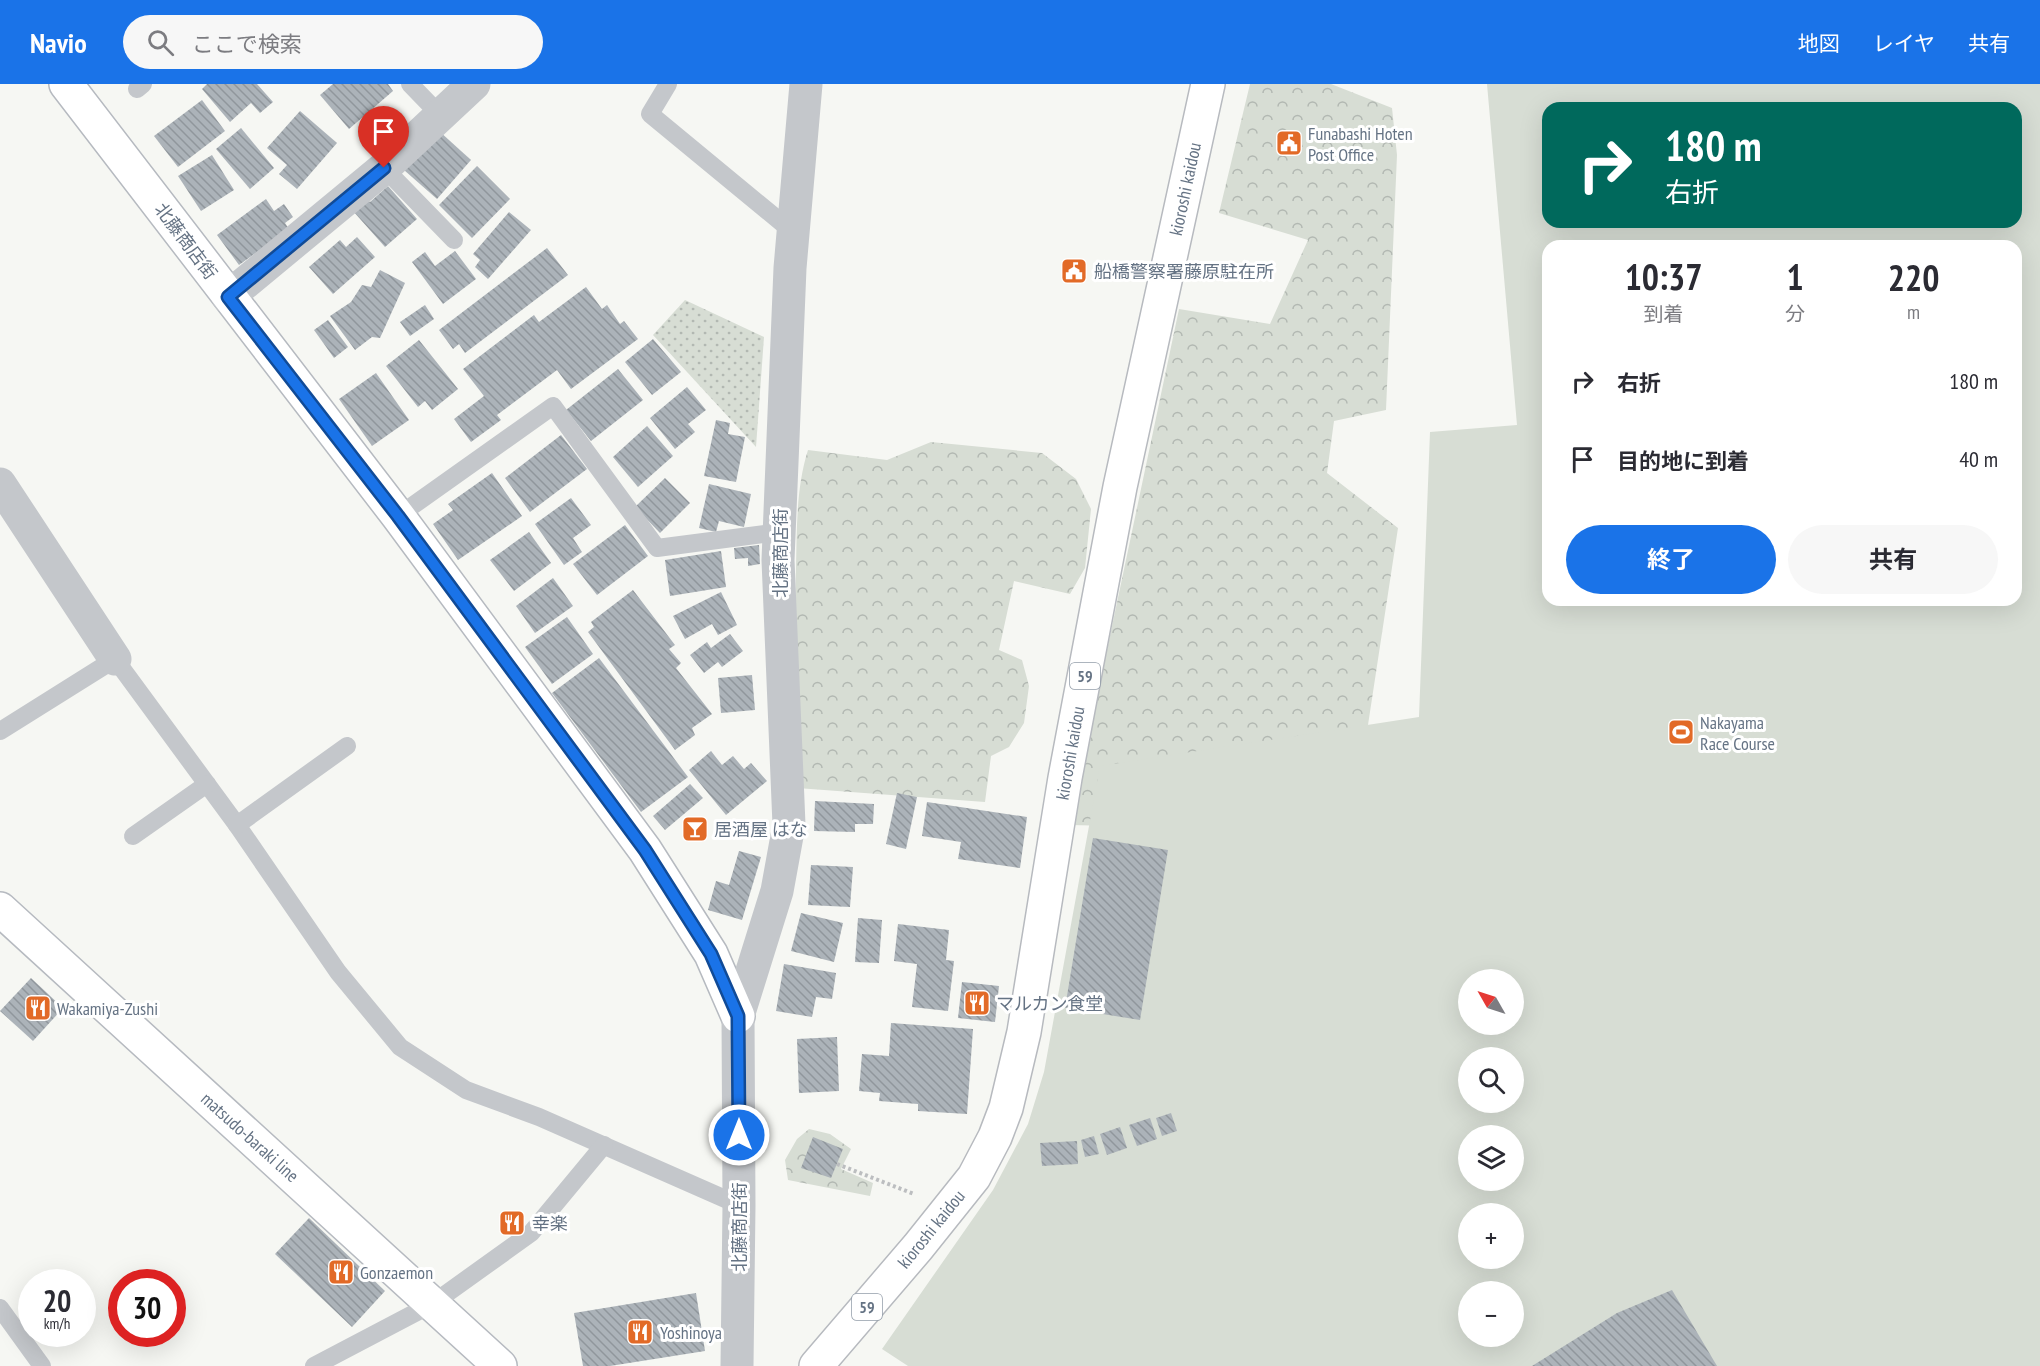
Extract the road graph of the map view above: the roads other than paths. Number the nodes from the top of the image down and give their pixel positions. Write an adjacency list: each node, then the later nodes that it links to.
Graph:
1 (66, 84): 11 (main road, 北藤商店街)
2 (410, 84): 7 (lane)
3 (474, 84): 7 (street)
4 (668, 84): 9 (lane)
5 (806, 84): 9 (street, 北藤商店街)
6 (1208, 84): 31 (main road, kioroshi kaidou / 59)
7 (440, 115): 8 (street)
8 (384, 168): 10 (lane); 11 (street)
9 (793, 231): 14 (street, 北藤商店街)
10 (454, 240)
11 (228, 297): 13 (main road, 北藤商店街)
12 (0, 484): 15 (street)
13 (398, 516): 14 (lane); 22 (main road, 北藤商店街)
14 (779, 532): 22 (street, 北藤商店街)
15 (115, 659): 16 (lane); 18 (lane)
16 (0, 731)
17 (347, 746): 19 (lane)
18 (207, 784): 19 (lane); 20 (lane)
19 (237, 825): 23 (lane)
20 (133, 836)
21 (0, 909): 25 (main road, matsudo-baraki line)
22 (738, 1016): 24 (street, 北藤商店街)
23 (604, 1145): 24 (lane); 25 (lane)
24 (739, 1206): 30 (street, 北藤商店街)
25 (432, 1304): 28 (lane); 29 (main road, matsudo-baraki line)
26 (4, 1320): 27 (lane)
27 (42, 1366)
28 (314, 1366)
29 (500, 1366)
30 (737, 1366)
31 (816, 1366)

